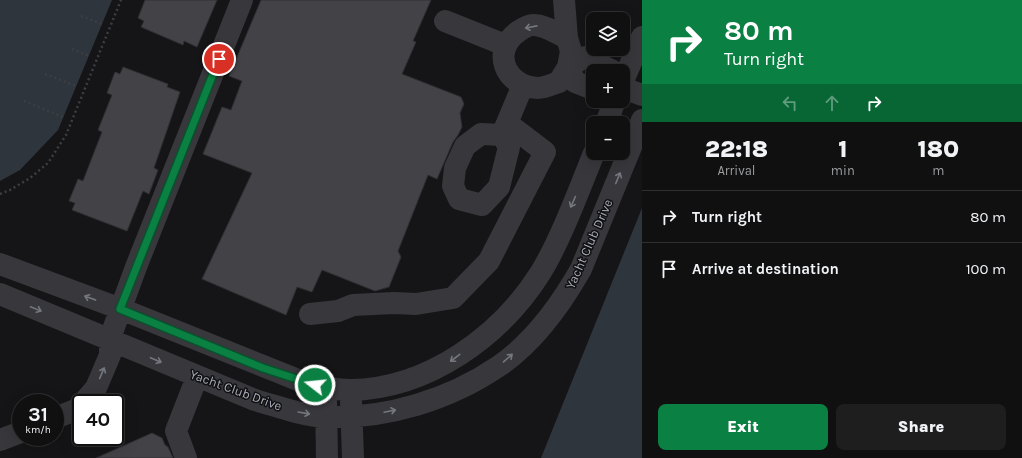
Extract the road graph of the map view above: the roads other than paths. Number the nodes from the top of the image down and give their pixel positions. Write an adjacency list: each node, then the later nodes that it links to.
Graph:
1 (242, 0): 18 (street)
2 (564, 0): 5 (street)
3 (445, 21): 6 (street)
4 (642, 37): 8 (street)
5 (567, 38): 6 (street, one-way to 6); 9 (street)
6 (505, 45): 10 (street)
7 (599, 64): 9 (street)
8 (630, 65)
9 (568, 67): 10 (street); 11 (street)
10 (523, 85): 19 (street)
11 (586, 86)
12 (630, 91): 13 (street)
13 (642, 95)
14 (642, 120): 25 (street, Yacht Club Drive, one-way to 14)
15 (591, 160): 23 (street, one-way to 23)
16 (0, 264): 18 (street, one-way to 16)
17 (1, 299): 20 (street, Yacht Club Drive, one-way to 20)
18 (120, 309): 20 (street); 22 (street)
19 (310, 314)
20 (110, 338): 21 (street, Yacht Club Drive, one-way to 21); 24 (street, one-way to 20)
21 (197, 377): 26 (street, Yacht Club Drive, one-way to 26); 29 (street)
22 (327, 388): 23 (street); 26 (street)
23 (350, 390): 25 (street)
24 (91, 394)
25 (352, 415): 26 (street, Yacht Club Drive); 31 (street)
26 (325, 417): 30 (street)
27 (12, 435): 28 (street)
28 (0, 440)
29 (186, 458)
30 (327, 458)
31 (353, 458)

